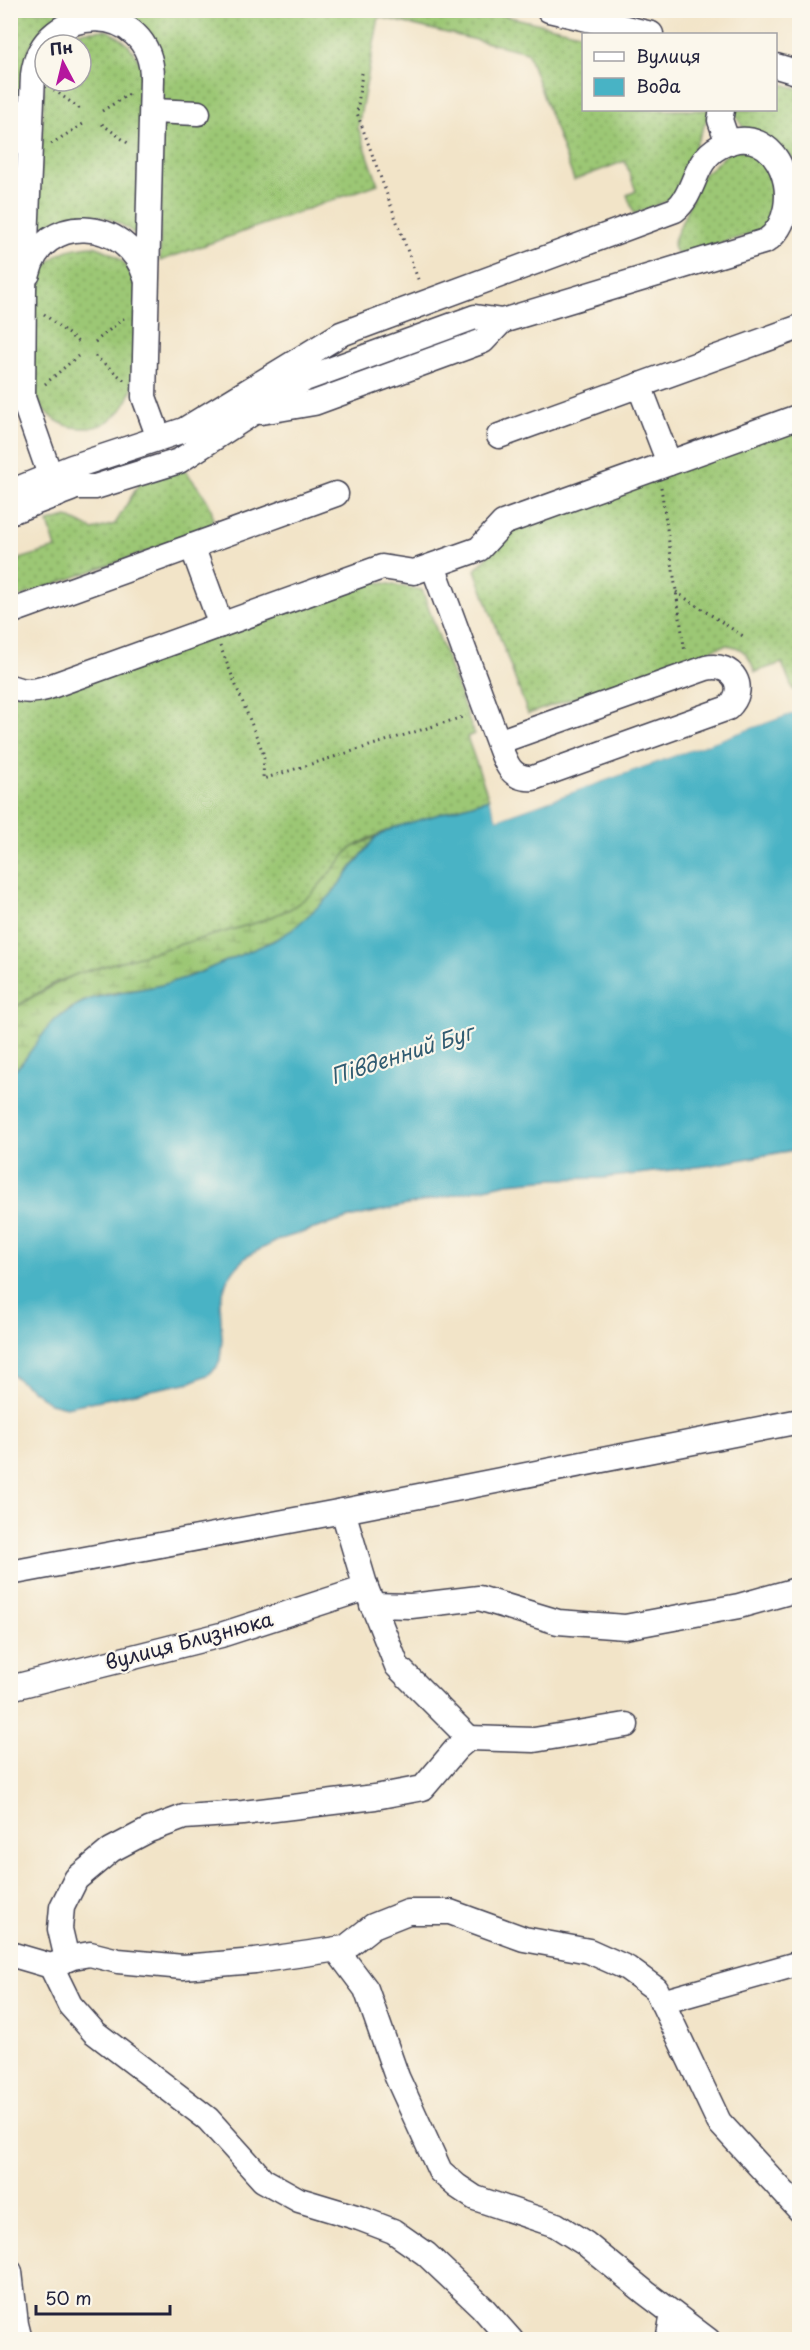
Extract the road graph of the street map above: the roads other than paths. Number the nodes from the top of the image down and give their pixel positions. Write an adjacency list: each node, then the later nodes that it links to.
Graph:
1 (549, 10): 2 (street)
2 (647, 33)
3 (777, 66): 4 (street)
4 (800, 73)
5 (152, 111): 7 (street); 12 (street); 13 (street)
6 (722, 111): 8 (street)
7 (198, 113)
8 (728, 143): 9 (street); 18 (street)
9 (794, 171): 11 (street)
10 (800, 231): 11 (street)
11 (759, 244): 18 (street)
12 (148, 291): 13 (street); 18 (street)
13 (24, 293): 20 (street)
14 (800, 327): 15 (street)
15 (639, 385): 17 (street); 19 (street)
16 (800, 416): 19 (street)
17 (499, 436)
18 (176, 451): 20 (street); 20 (street)
19 (663, 466): 25 (street)
20 (54, 485): 21 (street); 23 (street)
21 (10, 492)
22 (336, 494): 24 (street)
23 (10, 512)
24 (192, 546): 26 (street); 27 (street)
25 (433, 566): 27 (street); 29 (street)
26 (10, 612)
27 (217, 626): 28 (street)
28 (10, 687)
29 (498, 742): 29 (street)
30 (800, 1421): 31 (street)
31 (343, 1511): 32 (street); 34 (street)
32 (10, 1573)
33 (800, 1589): 34 (street, вулиця Близнюка)
34 (369, 1597): 35 (street, вулиця Близнюка); 37 (street)
35 (10, 1688)
36 (626, 1725): 37 (street)
37 (469, 1738): 40 (street)
38 (336, 1949): 40 (street); 42 (street); 45 (street)
39 (10, 1954): 40 (street)
40 (59, 1962): 47 (street)
41 (800, 1963): 42 (street)
42 (662, 2002): 43 (street)
43 (800, 2210)
44 (10, 2272): 46 (street)
45 (673, 2314): 48 (street); 49 (street)
46 (20, 2340)
47 (511, 2340)
48 (668, 2340)
49 (708, 2340)

